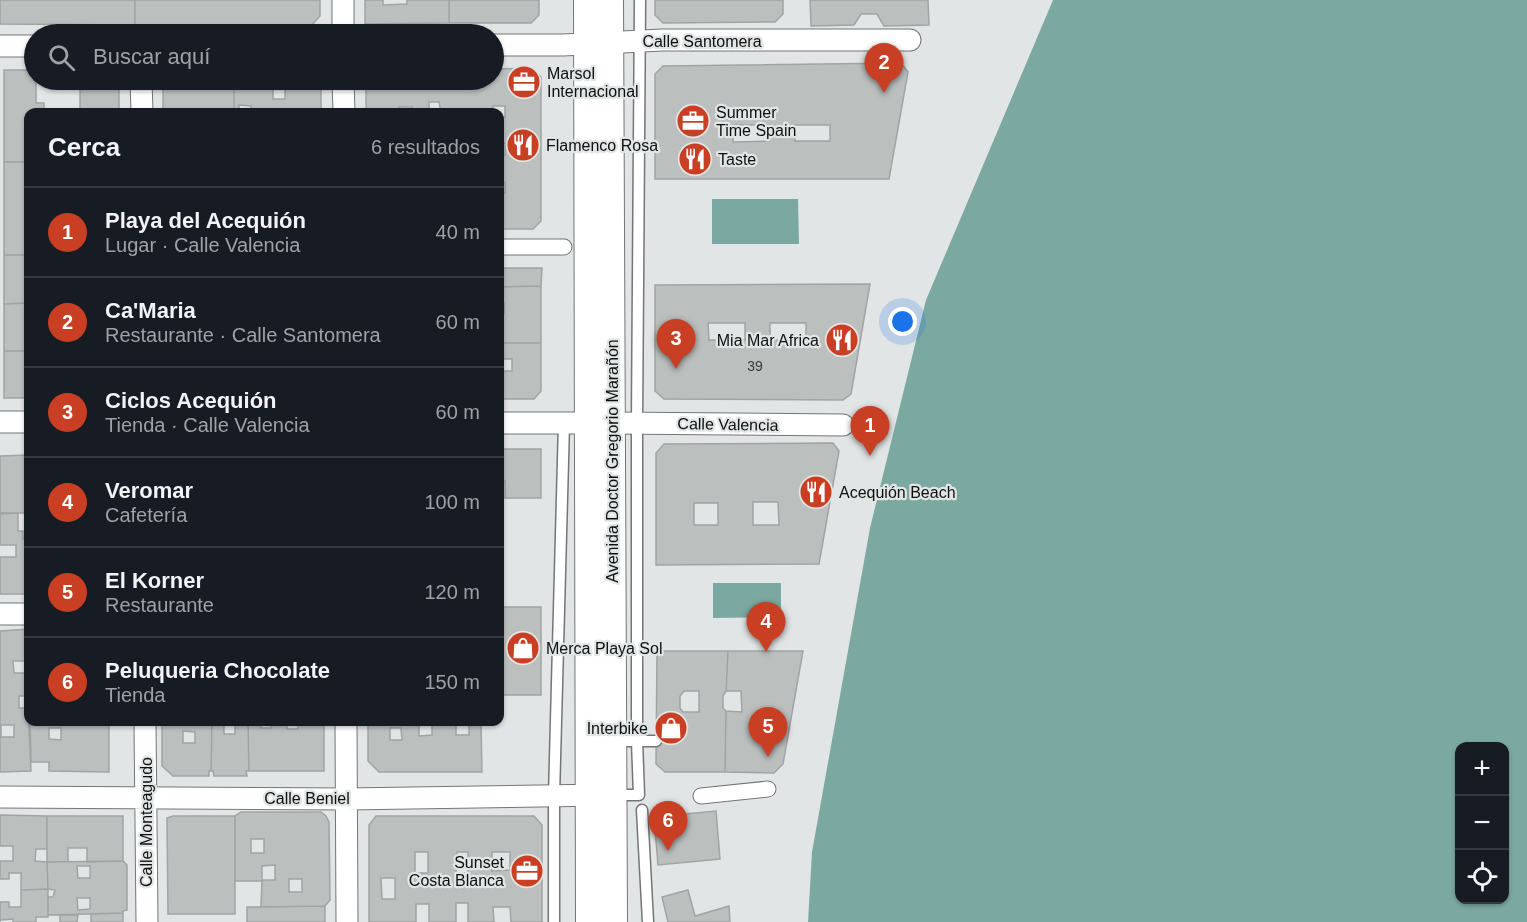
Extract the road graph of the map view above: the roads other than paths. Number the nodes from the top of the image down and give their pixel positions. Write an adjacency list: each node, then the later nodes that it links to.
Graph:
1 (343, 0): 5 (street)
2 (587, 0): 8 (street, Avenida Doctor Gregorio Marañón)
3 (610, 0): 8 (street, Avenida Doctor Gregorio Marañón)
4 (640, 0): 7 (lane)
5 (343, 24)
6 (910, 40): 7 (street, Calle Santomera)
7 (640, 41): 8 (street, Calle Santomera); 22 (lane)
8 (599, 43): 9 (street, Calle Santomera); 16 (street, Avenida Doctor Gregorio Marañón); 21 (street, Avenida Doctor Gregorio Marañón)
9 (504, 45)
10 (0, 46): 11 (street)
11 (24, 46)
12 (141, 90): 14 (street)
13 (344, 90): 15 (street)
14 (141, 108)
15 (344, 108)
16 (575, 246): 17 (street); 21 (street, Avenida Doctor Gregorio Marañón)
17 (504, 247)
18 (0, 422): 19 (street)
19 (24, 422)
20 (504, 423): 21 (street, Calle Valencia)
21 (588, 423): 22 (street, Calle Valencia); 28 (street, Avenida Doctor Gregorio Marañón); 31 (street, Avenida Doctor Gregorio Marañón); 32 (lane)
22 (637, 423): 23 (street, Calle Valencia); 28 (lane)
23 (843, 425)
24 (0, 614): 25 (street)
25 (24, 614)
26 (145, 726): 35 (street, Calle Monteagudo)
27 (346, 726): 36 (street)
28 (625, 741): 29 (lane); 31 (street, Avenida Doctor Gregorio Marañón); 31 (lane)
29 (656, 741)
30 (768, 789): 33 (street)
31 (601, 795): 32 (street, Calle Beniel); 41 (street, Avenida Doctor Gregorio Marañón); 42 (street, Avenida Doctor Gregorio Marañón)
32 (554, 796): 36 (street, Calle Beniel); 40 (lane)
33 (701, 796)
34 (0, 797): 35 (street, Calle Beniel)
35 (146, 798): 36 (street, Calle Beniel); 38 (street, Calle Monteagudo)
36 (346, 799): 39 (street)
37 (642, 810): 43 (lane)
38 (147, 922)
39 (347, 922)
40 (554, 922)
41 (589, 922)
42 (614, 922)
43 (648, 922)

